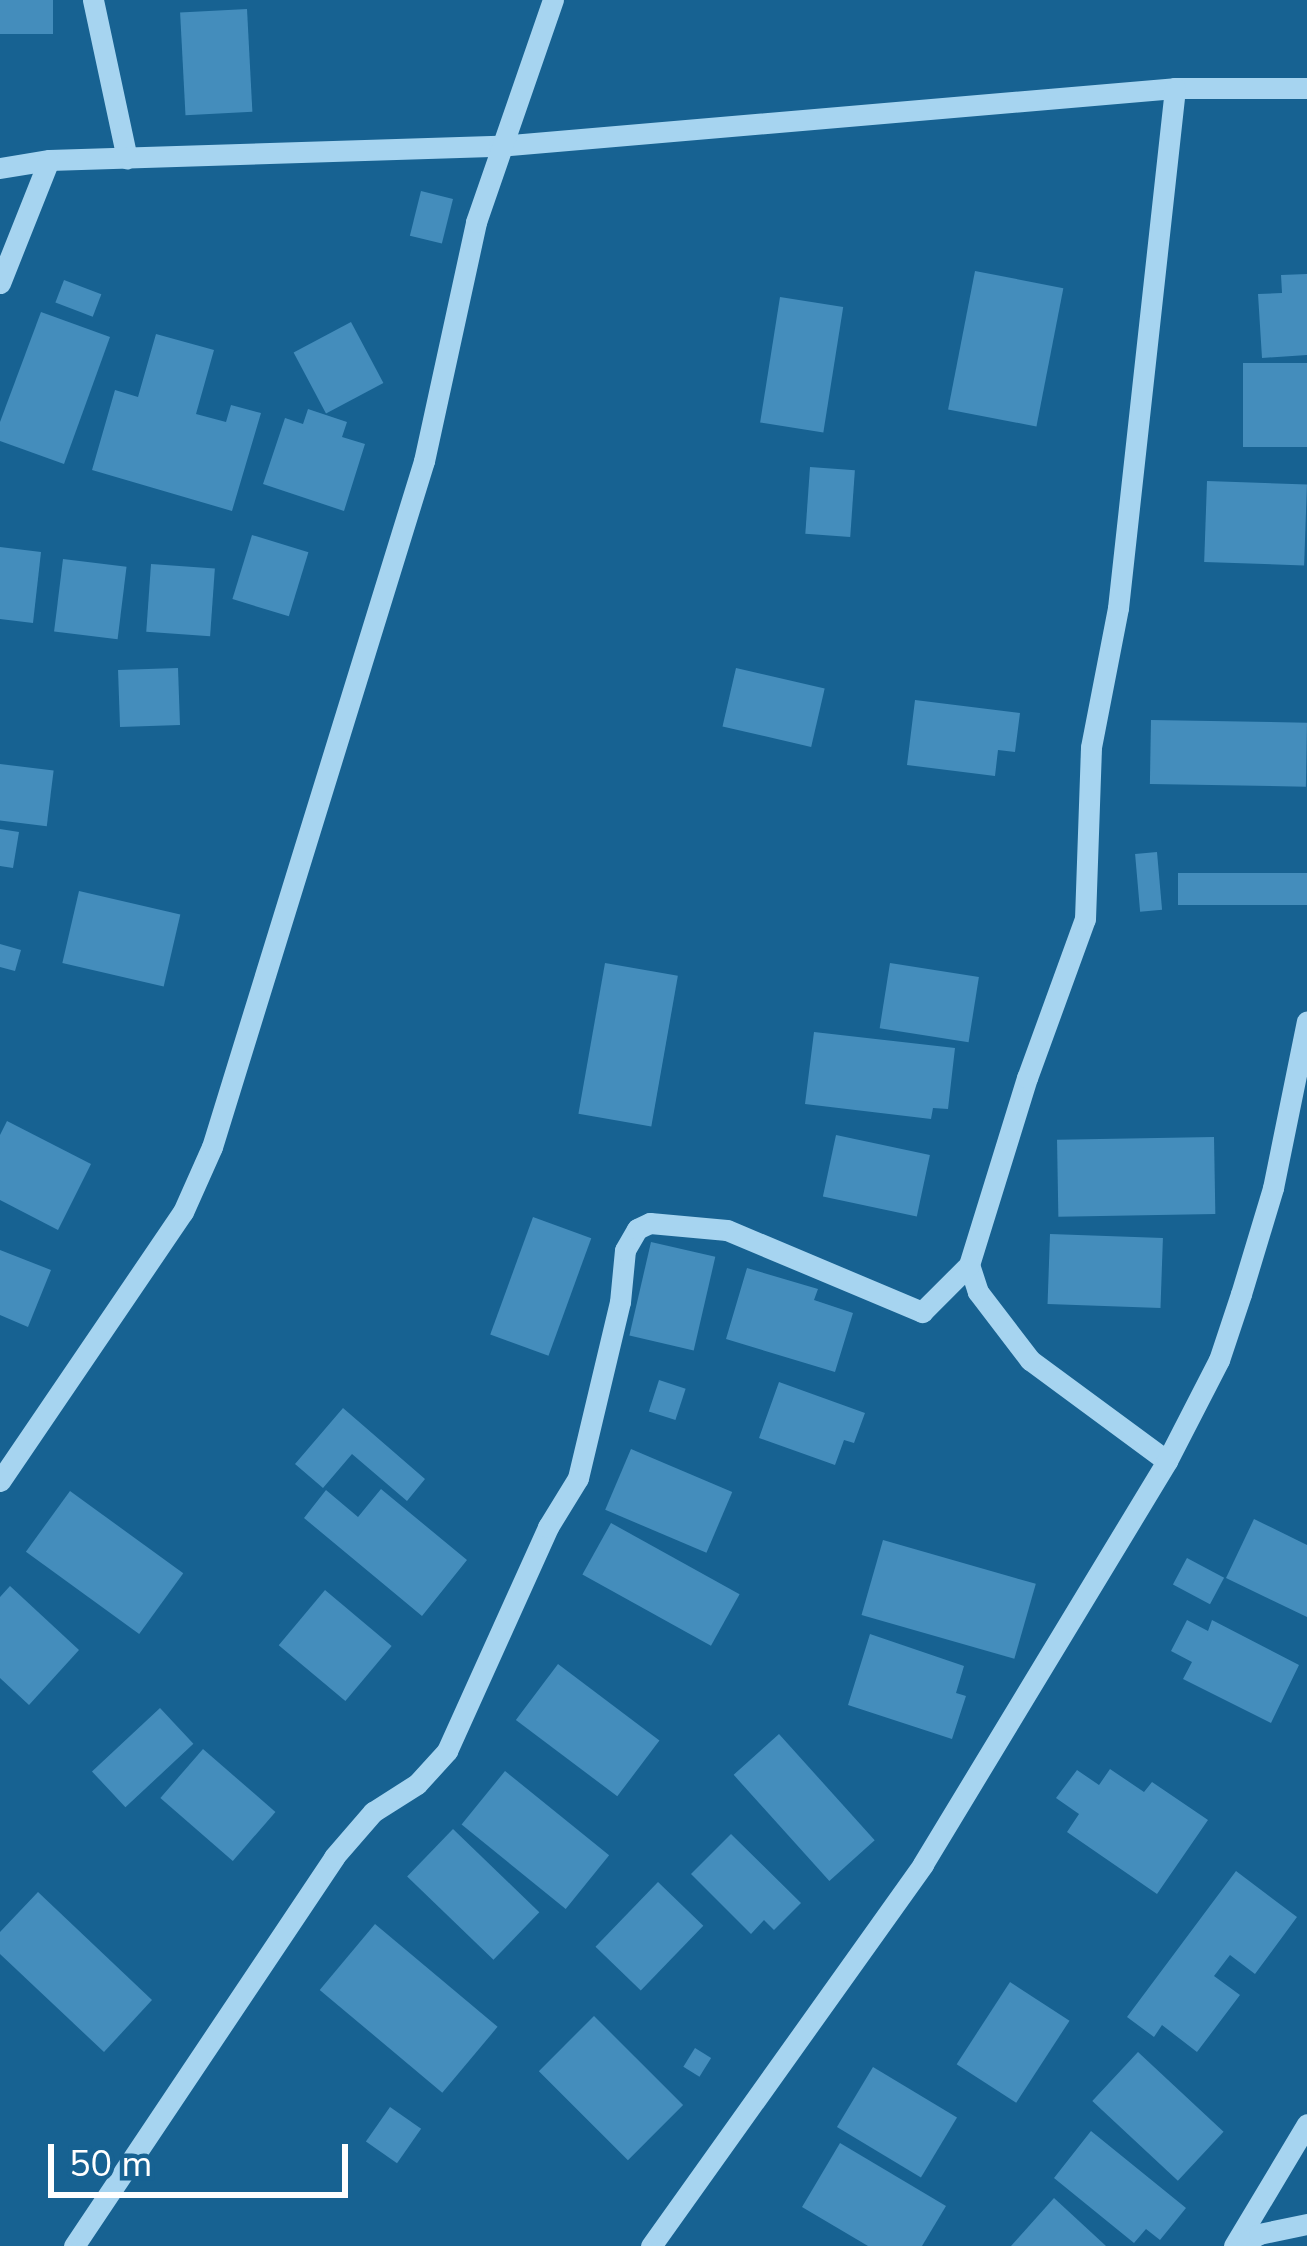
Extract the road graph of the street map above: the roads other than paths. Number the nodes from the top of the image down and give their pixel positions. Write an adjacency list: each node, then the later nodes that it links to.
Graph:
1 (93, 0): 6 (street)
2 (553, 0): 5 (street)
3 (1175, 88): 4 (street); 5 (street); 11 (street)
4 (1307, 88)
5 (500, 146): 6 (street); 13 (street)
6 (127, 158): 7 (street)
7 (49, 160): 8 (street); 9 (street)
8 (0, 168)
9 (0, 283)
10 (1307, 1021): 12 (street)
11 (969, 1265): 12 (street); 16 (street)
12 (1167, 1461): 17 (street)
13 (0, 1480)
14 (1307, 2124): 18 (street)
15 (1307, 2224): 18 (street)
16 (74, 2246)
17 (652, 2246)
18 (1237, 2246)

